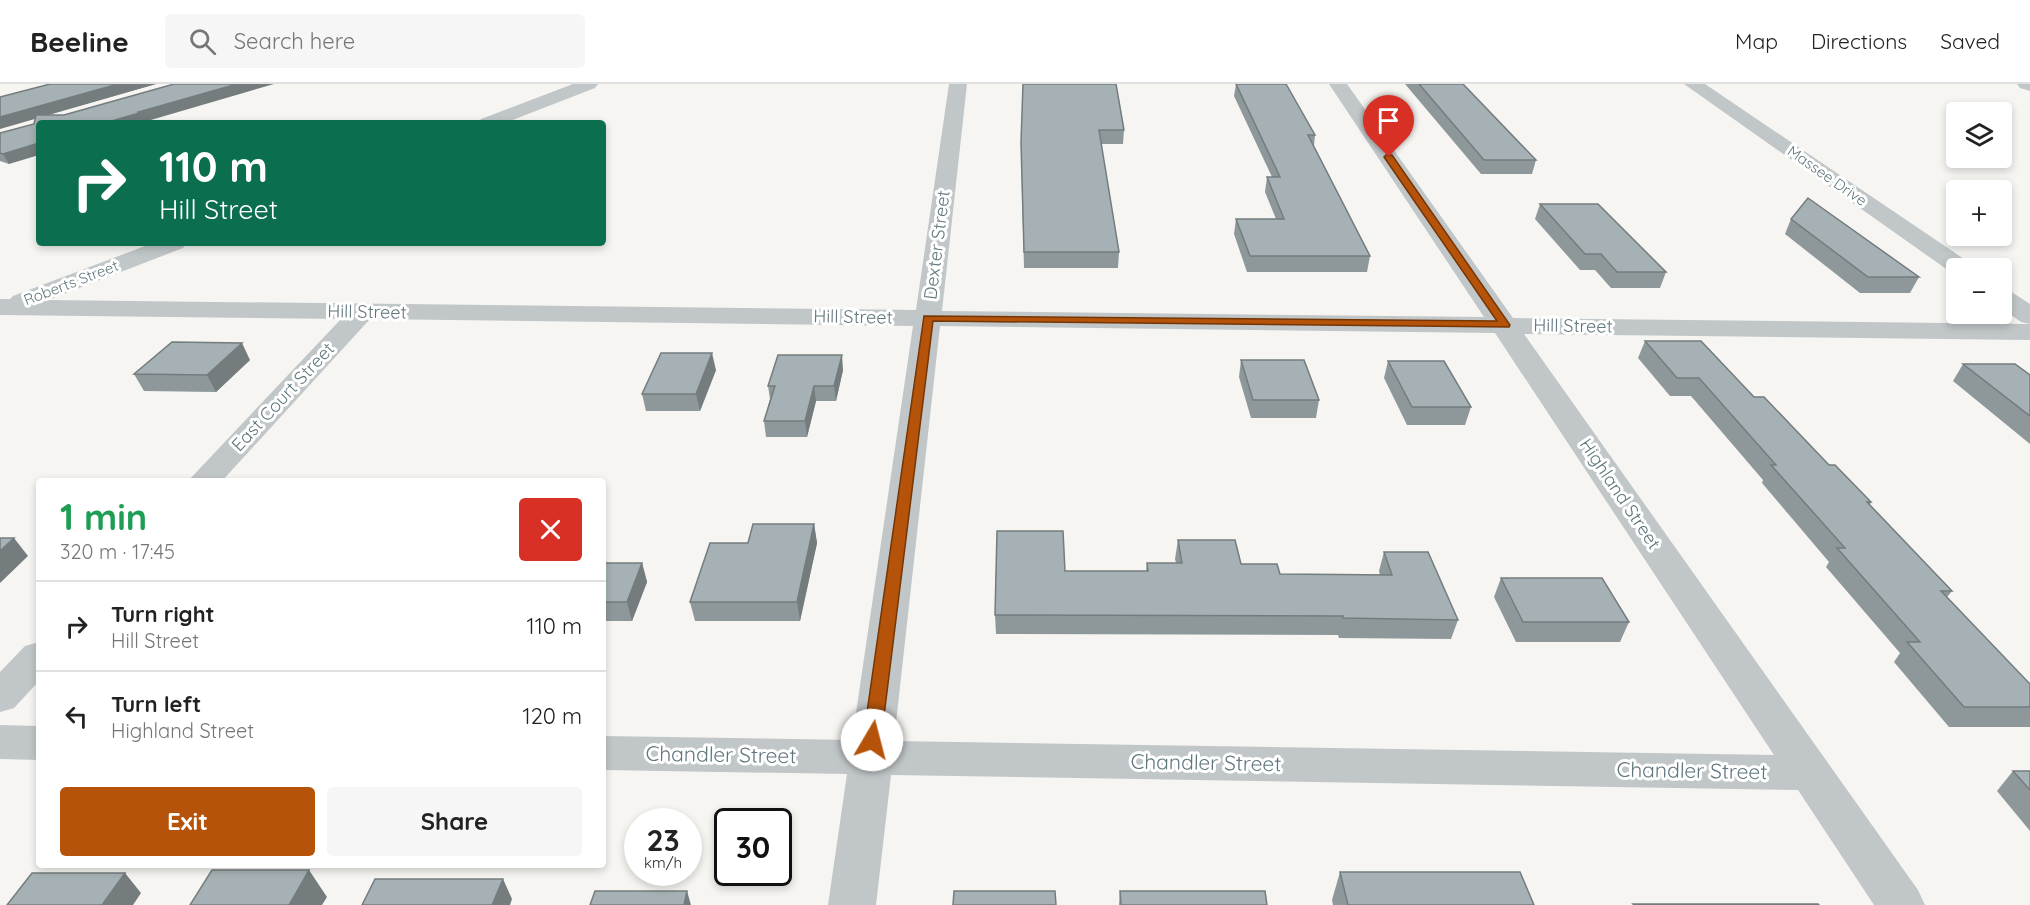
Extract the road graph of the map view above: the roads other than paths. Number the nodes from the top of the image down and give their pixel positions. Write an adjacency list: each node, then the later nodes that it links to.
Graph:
1 (589, 84): 5 (street)
2 (958, 84): 12 (street, Dexter Street)
3 (1338, 84): 13 (street, Highland Street)
4 (1693, 84): 7 (street, Massee Drive)
5 (496, 120)
6 (167, 246): 9 (street, Roberts Street)
7 (1946, 258)
8 (2012, 304): 11 (street)
9 (2, 308): 10 (street, Hill Street)
10 (362, 312): 12 (street, Hill Street); 15 (street, East Court Street)
11 (2030, 316)
12 (928, 318): 13 (street, Hill Street); 21 (street, Dexter Street)
13 (1505, 325): 14 (street, Hill Street); 22 (street, Highland Street)
14 (2030, 332)
15 (207, 478)
16 (36, 659): 17 (street)
17 (0, 697)
18 (0, 742): 19 (street)
19 (36, 743)
20 (606, 753): 21 (street, Chandler Street)
21 (870, 757): 22 (street, Chandler Street); 23 (street, Dexter Street)
22 (1810, 773): 24 (street, Highland Street)
23 (852, 905)
24 (1901, 905)

